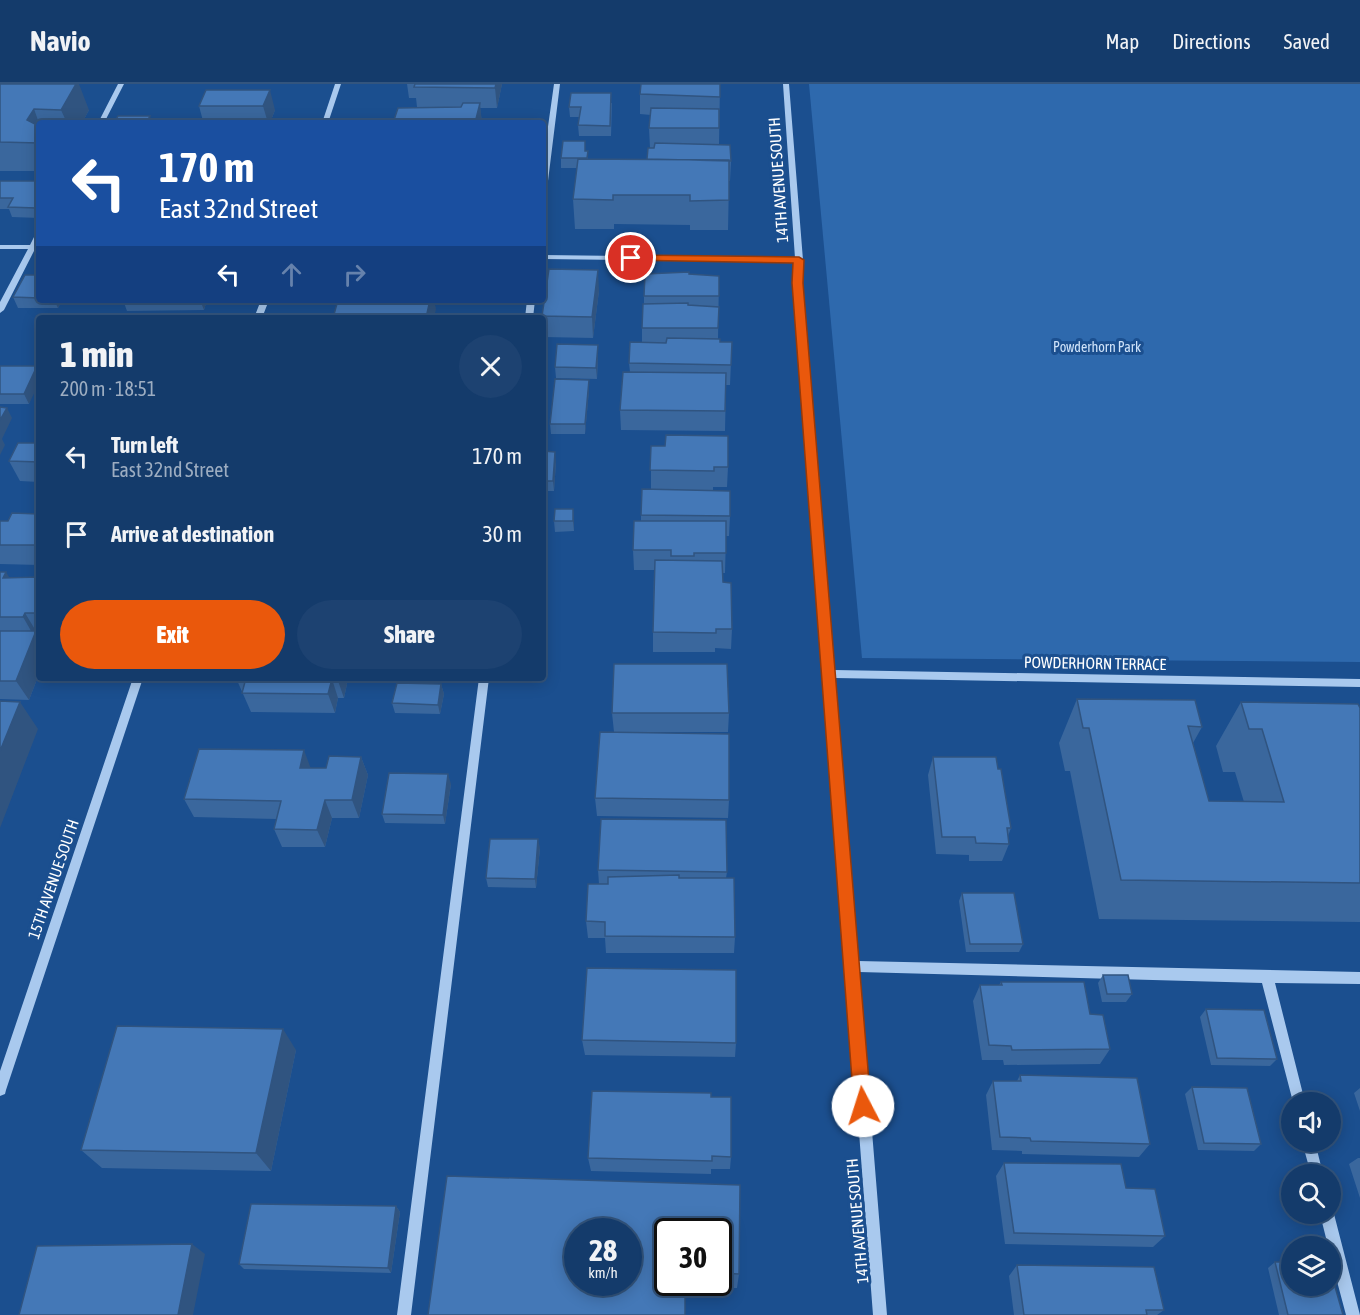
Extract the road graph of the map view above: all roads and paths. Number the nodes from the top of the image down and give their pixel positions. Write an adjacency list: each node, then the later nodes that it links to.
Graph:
1 (121, 84): 5 (street)
2 (338, 84): 6 (street)
3 (557, 84): 7 (street)
4 (786, 84): 11 (street, 14TH AVENUE SOUTH)
5 (102, 120)
6 (326, 120)
7 (546, 166)
8 (0, 247): 9 (street)
9 (36, 247): 12 (street)
10 (546, 257): 11 (street)
11 (799, 260): 13 (street, 14TH AVENUE SOUTH)
12 (0, 310)
13 (830, 674): 16 (street, POWDERHORN TERRACE); 17 (street, 14TH AVENUE SOUTH)
14 (137, 681): 20 (street, 15TH AVENUE SOUTH)
15 (484, 681): 23 (street)
16 (1360, 683)
17 (852, 966): 18 (street); 24 (street, 14TH AVENUE SOUTH)
18 (1267, 977): 19 (street); 21 (street)
19 (1360, 978)
20 (0, 1090)
21 (1296, 1092)
22 (1330, 1224): 25 (street)
23 (404, 1315)
24 (880, 1315)
25 (1353, 1315)

